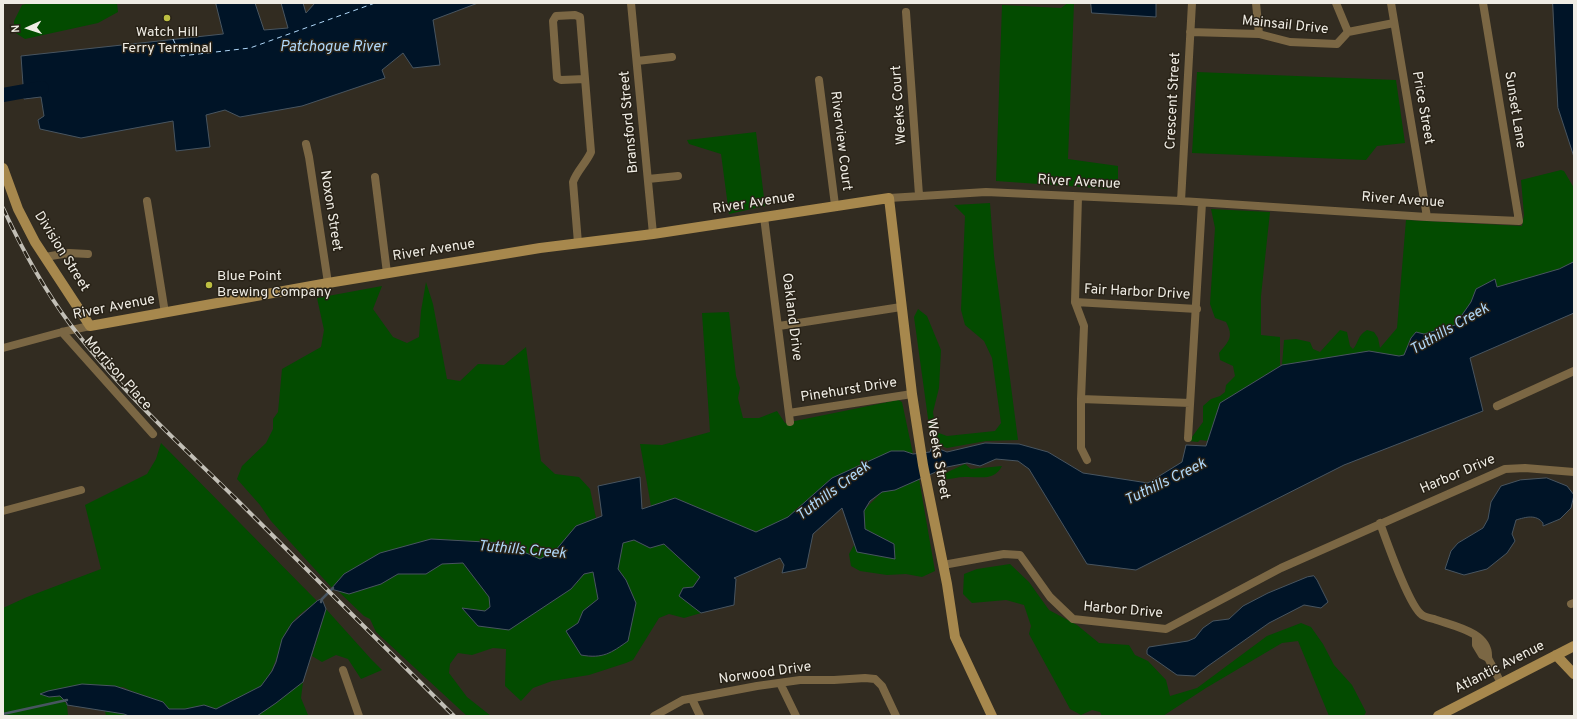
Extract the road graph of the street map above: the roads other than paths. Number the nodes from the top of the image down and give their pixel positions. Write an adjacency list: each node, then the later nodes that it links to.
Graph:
1 (631, 3): 13 (street, Bransford Street)
2 (1192, 3): 9 (street, Crescent Street)
3 (1256, 3): 11 (street)
4 (1336, 3): 10 (street)
5 (1392, 3): 8 (street, Price Street)
6 (1483, 3): 30 (street, Sunset Lane)
7 (906, 12): 21 (street, Weeks Court)
8 (1394, 23): 10 (street, Mainsail Drive); 29 (street, Price Street)
9 (1190, 32): 11 (street, Mainsail Drive); 25 (street, Crescent Street)
10 (1348, 32): 11 (street, Mainsail Drive)
11 (1259, 34)
12 (672, 57): 13 (street)
13 (637, 61): 20 (street, Bransford Street)
14 (585, 79): 14 (street); 32 (street)
15 (819, 80): 27 (street, Riverview Court)
16 (306, 144): 36 (street, Noxon Street)
17 (3, 168): 34 (main road, Division Street)
18 (678, 176): 20 (street)
19 (374, 177): 35 (street)
20 (648, 179): 31 (street, Bransford Street)
21 (919, 195): 22 (street, River Avenue); 23 (street, River Avenue)
22 (1078, 197): 25 (street, River Avenue); 37 (street, Fair Harbor Drive)
23 (889, 198): 27 (main road, River Avenue); 38 (main road, Weeks Street)
24 (147, 201): 40 (street)
25 (1181, 201): 26 (street, River Avenue)
26 (1202, 203): 29 (street, River Avenue); 39 (street, Fair Harbor Drive)
27 (835, 205): 28 (main road, River Avenue)
28 (764, 217): 31 (main road, River Avenue); 42 (street, Oakland Drive)
29 (1427, 217): 30 (street, River Avenue)
30 (1519, 222)
31 (653, 234): 32 (main road, River Avenue)
32 (578, 243): 35 (main road, River Avenue)
33 (88, 254): 34 (street)
34 (45, 257): 41 (main road, Division Street)
35 (387, 273): 36 (main road, River Avenue)
36 (328, 283): 40 (main road, River Avenue)
37 (1075, 302): 39 (street, Fair Harbor Drive); 48 (street, Fair Harbor Drive)
38 (901, 307): 42 (street); 47 (main road, Weeks Street)
39 (1197, 309): 49 (street, Fair Harbor Drive)
40 (165, 313): 41 (main road, River Avenue)
41 (90, 326): 43 (street, River Avenue)
42 (779, 326): 51 (street, Oakland Drive)
43 (62, 332): 44 (street, River Avenue); 52 (street, Morrison Place)
44 (3, 348)
45 (1572, 372): 46 (street); 50 (street)
46 (1574, 380)
47 (912, 394): 51 (street, Pinehurst Drive); 59 (main road, Weeks Street)
48 (1081, 399): 49 (street); 54 (street, Fair Harbor Drive)
49 (1190, 403): 53 (street, Fair Harbor Drive)
50 (1497, 406)
51 (790, 417)
52 (153, 434)
53 (1188, 438)
54 (1087, 460)
55 (1574, 472): 58 (street, Harbor Drive)
56 (81, 490): 57 (street)
57 (3, 511)
58 (1380, 524): 59 (street, Harbor Drive); 65 (street)
59 (943, 565): 72 (main road, Weeks Street)
60 (1574, 646): 61 (main road, Atlantic Avenue)
61 (1556, 655): 63 (main road); 65 (main road, Atlantic Avenue)
62 (343, 670): 67 (street)
63 (1574, 674)
64 (780, 683): 66 (street, Norwood Drive); 70 (street); 71 (street, Norwood Drive)
65 (1501, 683): 73 (main road, Atlantic Avenue)
66 (692, 699): 68 (street, Norwood Drive); 69 (street)
67 (360, 716)
68 (654, 716)
69 (700, 716)
70 (796, 716)
71 (896, 716)
72 (992, 716)
73 (1438, 716)

